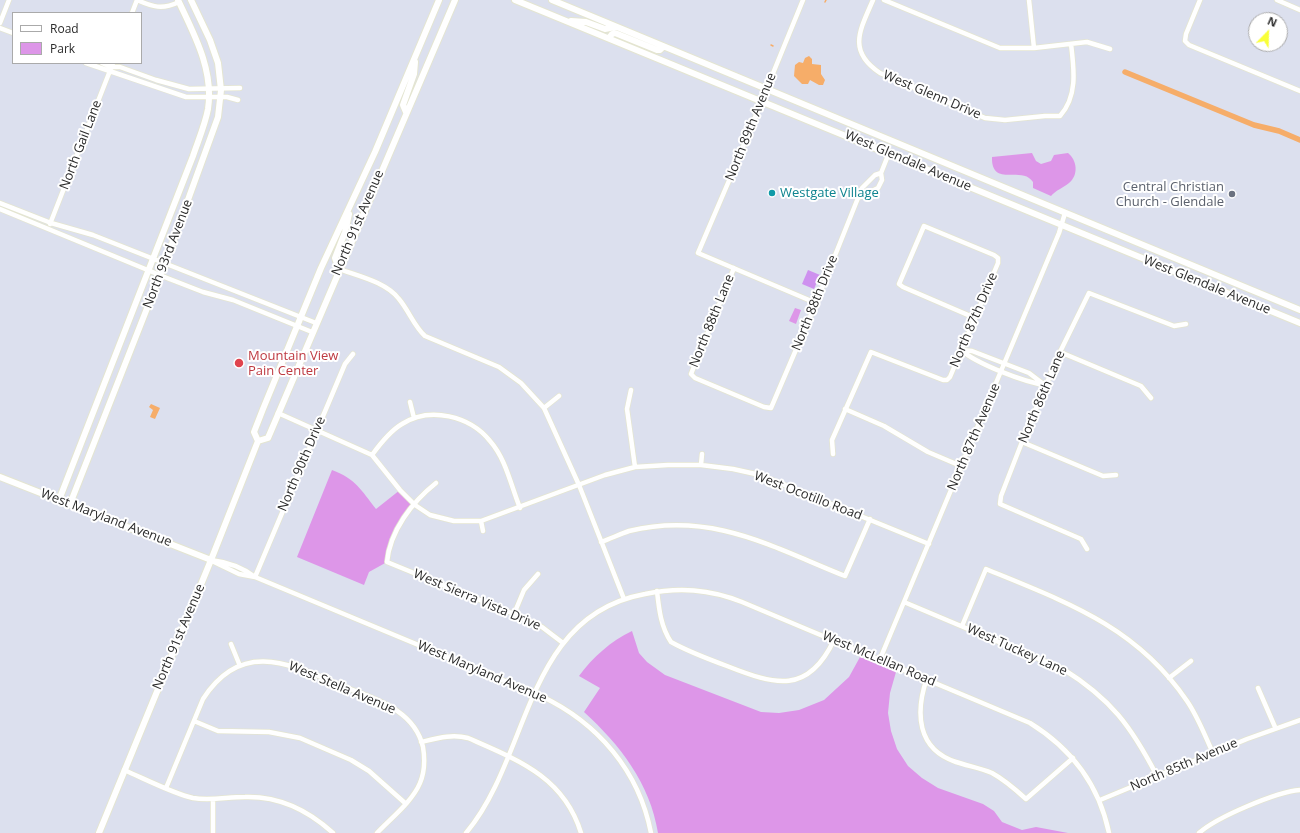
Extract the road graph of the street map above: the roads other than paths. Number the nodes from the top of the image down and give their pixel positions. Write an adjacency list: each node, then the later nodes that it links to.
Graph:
1 (9, 0): 18 (street)
2 (137, 0): 14 (street); 16 (street)
3 (191, 0): 32 (main road, North 93rd Avenue)
4 (439, 0): 27 (main road, North 91st Avenue)
5 (455, 0): 39 (main road, North 91st Avenue)
6 (516, 0): 17 (main road, West Glendale Avenue)
7 (552, 0): 19 (main road, West Glendale Avenue)
8 (803, 0): 33 (street, North 89th Avenue)
9 (873, 0): 23 (street, West Glenn Drive)
10 (884, 0): 25 (street)
11 (1029, 0): 25 (street)
12 (1200, 0): 34 (street)
13 (1277, 0): 15 (street)
14 (178, 1): 31 (main road, North 93rd Avenue)
15 (1300, 10)
16 (132, 12)
17 (564, 20): 19 (main road); 22 (main road, West Glendale Avenue)
18 (0, 23)
19 (615, 27): 24 (main road, West Glendale Avenue)
20 (0, 28): 21 (street)
21 (12, 33)
22 (609, 38): 24 (main road); 38 (main road, West Glendale Avenue)
23 (1071, 44): 25 (street); 26 (street)
24 (663, 47): 33 (main road, West Glendale Avenue)
25 (1034, 48)
26 (1110, 49)
27 (416, 56): 39 (main road); 47 (main road, North 91st Avenue)
28 (92, 64): 29 (street)
29 (111, 67): 31 (street); 35 (street); 50 (street, North Gail Lane)
30 (240, 88): 32 (street)
31 (208, 90): 32 (street); 35 (main road, North 93rd Avenue)
32 (221, 90): 36 (main road, North 93rd Avenue)
33 (766, 90): 38 (street, North 89th Avenue); 40 (main road, West Glendale Avenue)
34 (1300, 90)
35 (209, 98): 36 (street); 52 (main road, North 93rd Avenue)
36 (221, 98): 37 (street); 53 (main road, North 93rd Avenue)
37 (238, 100)
38 (762, 101): 41 (main road, West Glendale Avenue); 54 (street, North 89th Avenue)
39 (406, 112): 56 (main road, North 91st Avenue)
40 (893, 142): 41 (main road); 49 (main road, West Glendale Avenue)
41 (888, 153): 42 (street); 51 (main road, West Glendale Avenue)
42 (881, 173): 43 (street, North 88th Drive); 44 (street)
43 (871, 181): 44 (street); 45 (street, North 88th Drive)
44 (878, 188): 45 (street)
45 (858, 198): 58 (street, North 88th Drive)
46 (0, 203): 50 (street)
47 (350, 206): 56 (main road); 60 (main road, North 91st Avenue)
48 (0, 209): 50 (street)
49 (1065, 213): 51 (street, North 87th Avenue); 59 (main road, West Glendale Avenue)
50 (50, 225): 52 (street); 55 (street)
51 (1061, 225): 63 (main road, West Glendale Avenue); 70 (street, North 87th Avenue)
52 (153, 259): 53 (street); 55 (main road, North 93rd Avenue)
53 (164, 263): 57 (main road, North 93rd Avenue); 60 (street)
54 (734, 268): 58 (street); 80 (street, North 88th Lane)
55 (149, 269): 57 (street); 97 (main road, North 93rd Avenue)
56 (339, 269): 62 (main road, North 91st Avenue); 79 (street)
57 (160, 274): 65 (street); 98 (main road, North 93rd Avenue)
58 (816, 303): 80 (street, North 88th Drive)
59 (1300, 310)
60 (302, 316): 62 (street); 65 (main road, North 91st Avenue)
61 (975, 318): 61 (street, North 87th Drive); 67 (street, North 87th Drive)
62 (316, 322): 66 (main road, North 91st Avenue)
63 (1300, 323)
64 (1186, 324): 68 (street, North 86th Lane)
65 (298, 326): 66 (street); 85 (main road, North 91st Avenue)
66 (312, 332): 82 (main road, North 91st Avenue)
67 (962, 350): 70 (street); 71 (street); 81 (street, North 87th Drive)
68 (1060, 352): 74 (street, North 86th Lane); 77 (street)
69 (353, 354): 84 (street, North 90th Drive)
70 (1004, 365): 71 (street, North 87th Avenue); 72 (street)
71 (1002, 371): 73 (street); 91 (street, North 87th Avenue)
72 (1029, 373): 73 (street); 74 (street)
73 (1026, 381): 74 (street)
74 (1046, 386): 86 (street, North 86th Lane)
75 (631, 390): 92 (street)
76 (559, 396): 79 (street)
77 (1151, 398)
78 (410, 402): 83 (street)
79 (544, 408): 96 (street)
80 (771, 408)
81 (845, 408): 88 (street); 91 (street)
82 (278, 413): 84 (street); 85 (main road, North 91st Avenue)
83 (414, 418): 89 (street); 100 (street)
84 (316, 430): 89 (street); 109 (street, North 90th Drive)
85 (258, 441): 107 (main road, North 91st Avenue)
86 (1022, 442): 93 (street); 106 (street, North 86th Lane)
87 (702, 454): 90 (street)
88 (833, 454)
89 (372, 455): 99 (street)
90 (701, 465): 92 (street, West Ocotillo Road); 101 (street, West Ocotillo Road)
91 (961, 466): 105 (street, North 87th Avenue)
92 (635, 467): 96 (street, West Ocotillo Road)
93 (1116, 475)
94 (0, 477): 97 (main road, West Maryland Avenue)
95 (436, 483): 99 (street)
96 (579, 485): 100 (street); 104 (street)
97 (59, 500): 98 (main road, West Maryland Avenue)
98 (70, 504): 107 (main road, West Maryland Avenue)
99 (415, 505): 102 (street); 113 (street, West Sierra Vista Drive)
100 (520, 508): 102 (street)
101 (870, 519): 104 (street); 105 (street, West Ocotillo Road)
102 (481, 521): 103 (street)
103 (483, 531)
104 (601, 542): 111 (street)
105 (929, 544): 112 (street, North 87th Avenue)
106 (1087, 549)
107 (212, 560): 109 (street, West Maryland Avenue); 132 (main road, North 91st Avenue)
108 (538, 574): 113 (street)
109 (255, 577): 124 (street, West Maryland Avenue)
110 (657, 591): 111 (street, West McLellan Road); 115 (street, West McLellan Road); 115 (street)
111 (624, 599): 116 (street)
112 (904, 602): 114 (street, West Tuckey Lane); 118 (street, North 87th Avenue)
113 (514, 614): 116 (street, West Sierra Vista Drive)
114 (962, 626): 122 (street); 133 (street, West Tuckey Lane)
115 (834, 640): 118 (street, West McLellan Road)
116 (563, 643): 124 (street)
117 (231, 644): 120 (street)
118 (880, 659): 121 (street, West McLellan Road)
119 (1191, 660): 122 (street)
120 (240, 666): 126 (street); 128 (street, West Stella Avenue)
121 (927, 678): 131 (street, West McLellan Road); 131 (street)
122 (1169, 678): 129 (street)
123 (1258, 688): 127 (street)
124 (534, 693): 130 (street); 145 (street, West Maryland Avenue)
125 (1300, 720): 127 (street, North 85th Avenue)
126 (194, 721): 134 (street); 138 (street)
127 (1275, 727): 129 (street, North 85th Avenue)
128 (421, 742): 130 (street); 138 (street, West Stella Avenue)
129 (1213, 753): 133 (street, North 85th Avenue)
130 (508, 756): 143 (street); 144 (street)
131 (1073, 758): 137 (street, West McLellan Road)
132 (124, 770): 134 (street); 139 (main road, North 91st Avenue)
133 (1157, 776): 137 (street, North 85th Avenue)
134 (166, 788): 136 (street)
135 (1300, 790): 147 (street)
136 (213, 799): 140 (street); 141 (street)
137 (1100, 800): 146 (street)
138 (405, 803): 142 (street, West Stella Avenue)
139 (99, 833)
140 (213, 833)
141 (333, 833)
142 (377, 833)
143 (466, 833)
144 (581, 833)
145 (651, 833)
146 (1109, 833)
147 (1200, 833)

